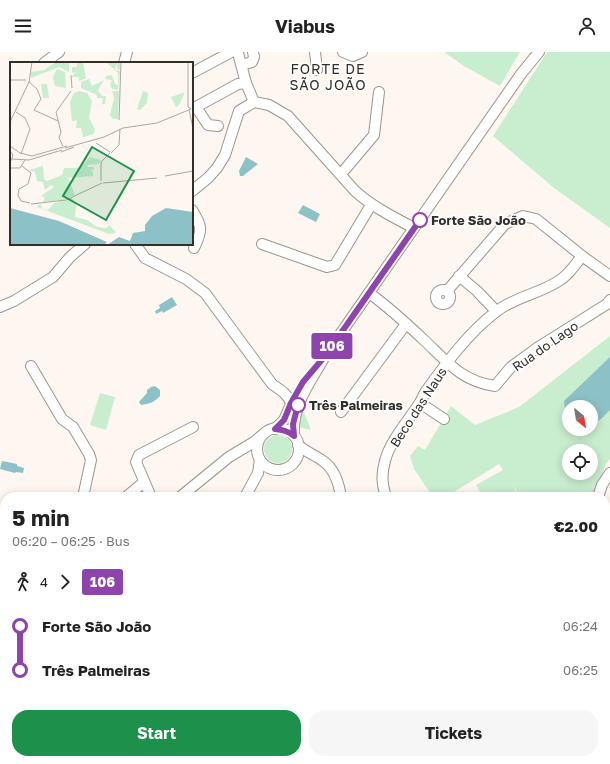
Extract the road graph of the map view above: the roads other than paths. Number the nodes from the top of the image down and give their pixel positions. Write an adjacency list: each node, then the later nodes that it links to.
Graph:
1 (59, 52): 10 (street)
2 (127, 52): 11 (street)
3 (231, 52): 14 (street)
4 (236, 52): 12 (street)
5 (253, 52): 12 (street)
6 (315, 52): 13 (street)
7 (343, 52): 8 (street)
8 (362, 52)
9 (539, 52): 23 (street)
10 (45, 62)
11 (124, 62)
12 (242, 66): 15 (street)
13 (317, 70)
14 (193, 72)
15 (246, 83): 17 (street); 18 (street)
16 (379, 92): 19 (street)
17 (254, 102): 19 (street); 20 (street)
18 (218, 126)
19 (341, 174): 21 (street)
20 (193, 189)
21 (371, 205): 23 (street); 24 (street)
22 (193, 212): 27 (street)
23 (414, 228): 32 (street)
24 (262, 244)
25 (84, 245): 34 (street)
26 (136, 245): 40 (street)
27 (194, 248)
28 (582, 256): 29 (street); 30 (street); 35 (street, Beco das Naus)
29 (459, 276): 31 (street); 35 (street)
30 (610, 276)
31 (447, 291)
32 (370, 293): 36 (street, Rua do Lago); 37 (street)
33 (610, 300): 38 (street, Rua do Lago)
34 (0, 307)
35 (496, 311): 38 (street, Beco das Naus)
36 (406, 324): 38 (street, Rua do Lago); 42 (street)
37 (325, 356): 40 (street); 47 (street)
38 (447, 363): 41 (street, Beco das Naus)
39 (31, 366): 55 (street)
40 (291, 403): 45 (street)
41 (420, 403): 43 (street); 62 (street, Beco das Naus)
42 (341, 412)
43 (444, 419)
44 (194, 427): 54 (street)
45 (275, 429): 46 (street); 47 (street)
46 (261, 436): 48 (street); 49 (street)
47 (296, 441): 50 (street); 53 (street)
48 (229, 457): 49 (street); 58 (street)
49 (259, 458): 51 (street); 59 (street)
50 (293, 463): 51 (street); 53 (street)
51 (277, 469): 60 (street)
52 (610, 473): 63 (street)
53 (334, 474): 61 (street)
54 (144, 482): 56 (street); 57 (street)
55 (84, 492)
56 (132, 492)
57 (149, 492)
58 (186, 492)
59 (248, 492)
60 (252, 492)
61 (340, 492)
62 (385, 492)
63 (600, 492)

